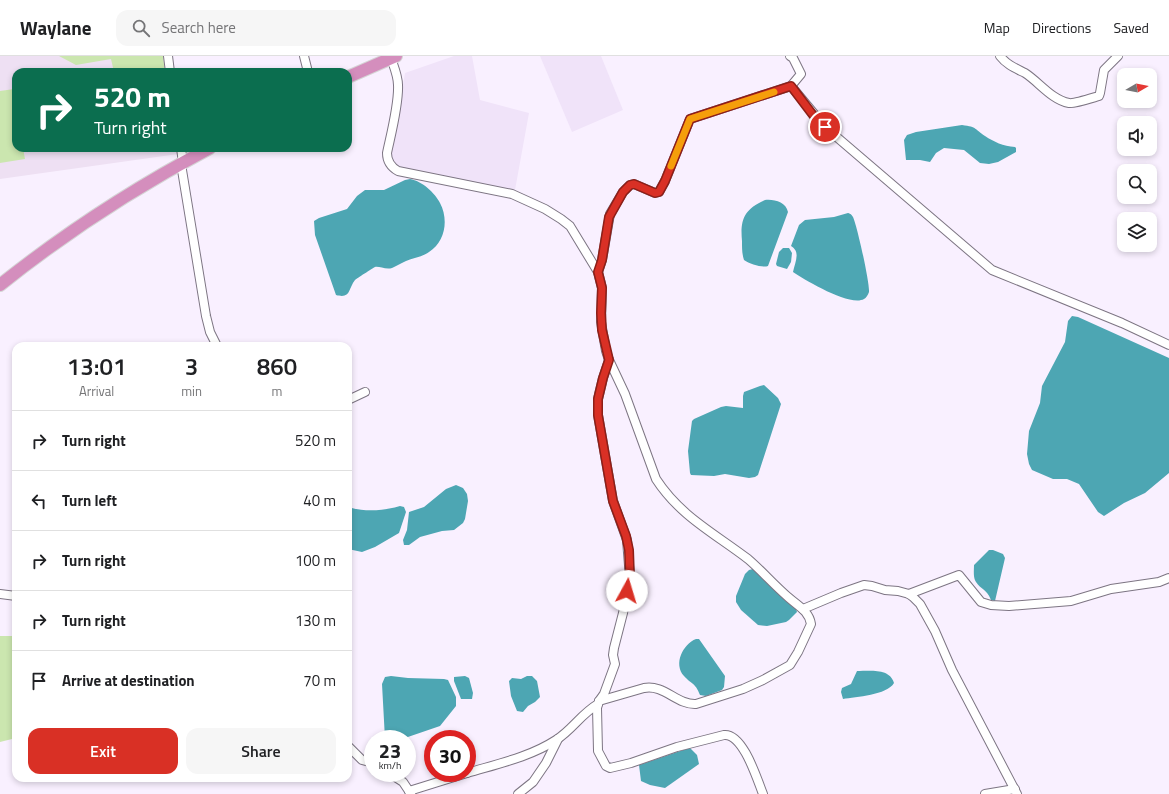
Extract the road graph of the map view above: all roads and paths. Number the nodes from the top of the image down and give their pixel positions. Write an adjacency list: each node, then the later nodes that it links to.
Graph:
1 (168, 56): 7 (street)
2 (304, 56): 8 (street)
3 (790, 56): 10 (street)
4 (1000, 56): 5 (street)
5 (1118, 56)
6 (394, 57): 9 (highway); 14 (street)
7 (170, 68)
8 (307, 68)
9 (352, 75)
10 (791, 86): 14 (street); 17 (street)
11 (181, 152): 13 (street)
12 (203, 152): 13 (highway)
13 (182, 163): 15 (highway); 16 (street)
14 (598, 272): 18 (street)
15 (0, 285)
16 (215, 342)
17 (1169, 345)
18 (609, 360): 25 (street); 26 (street)
19 (364, 392): 20 (street)
20 (352, 398)
21 (1169, 578): 23 (street)
22 (0, 594): 24 (street)
23 (909, 594): 25 (street); 34 (street)
24 (12, 596)
25 (803, 609): 26 (street)
26 (599, 703): 27 (street); 36 (street)
27 (558, 739): 30 (street); 35 (street)
28 (352, 750): 29 (street)
29 (364, 761)
30 (476, 770)
31 (403, 782): 33 (street)
32 (441, 782): 33 (street)
33 (410, 793)
34 (1017, 793): 37 (street)
35 (518, 794)
36 (763, 794)
37 (985, 794)

